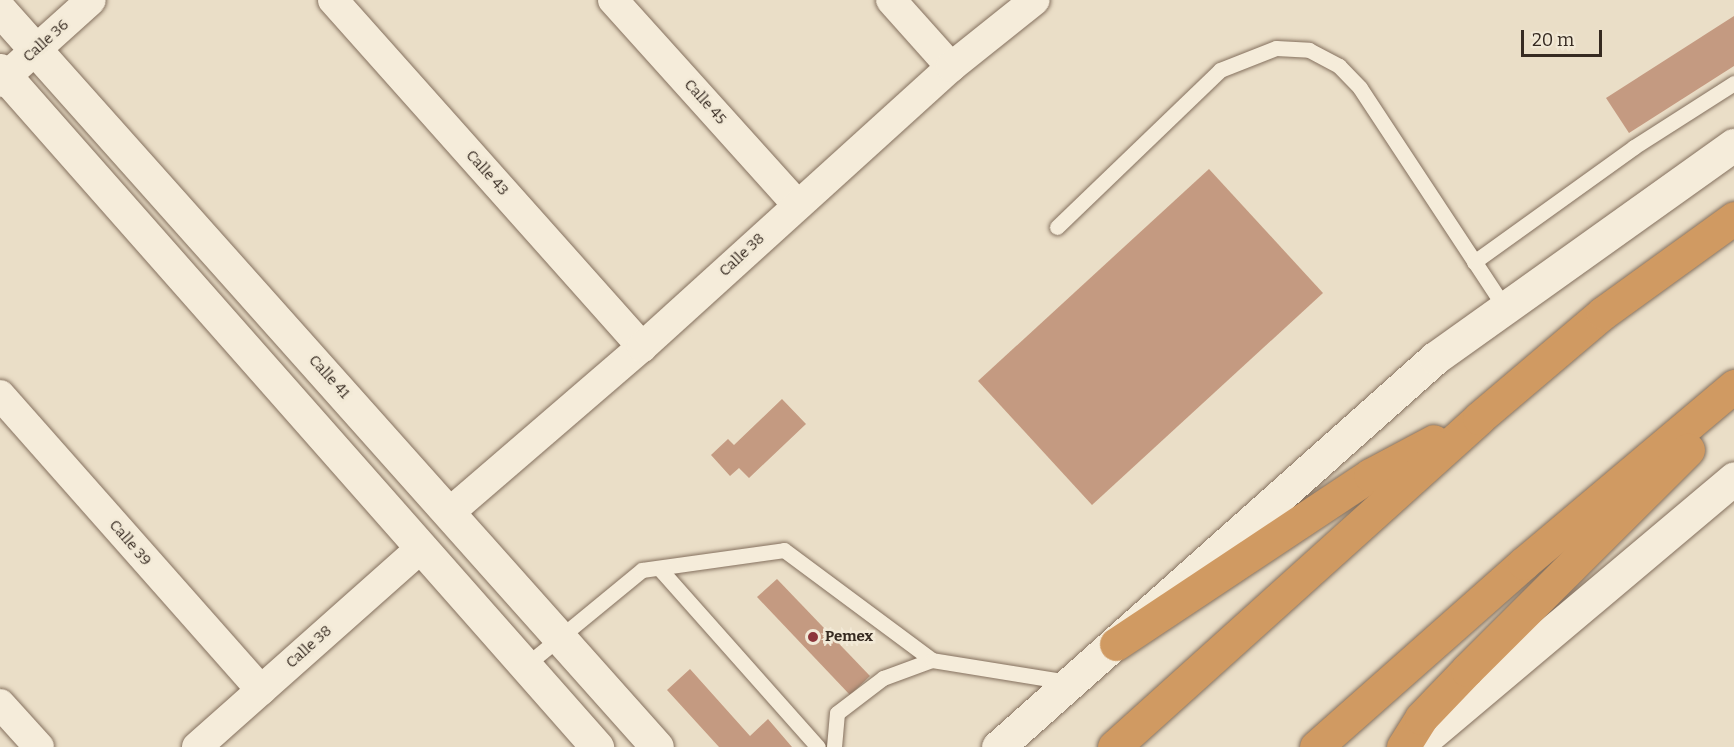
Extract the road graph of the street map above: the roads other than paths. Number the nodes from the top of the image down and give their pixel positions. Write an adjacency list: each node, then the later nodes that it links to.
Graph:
1 (92, 0): 7 (street, Calle 36)
2 (333, 0): 17 (street, Calle 43)
3 (613, 0): 12 (street, Calle 45)
4 (891, 0): 8 (street)
5 (1035, 0): 8 (street, Calle 38)
6 (0, 10): 7 (main road, Calle 41)
7 (36, 50): 9 (street, Calle 36); 23 (main road, Calle 41)
8 (951, 67): 12 (street, Calle 38)
9 (2, 76): 24 (main road)
10 (1734, 83): 15 (lane)
11 (1734, 145): 16 (main road)
12 (797, 204): 17 (street, Calle 38)
13 (1734, 218): 21 (highway)
14 (1057, 227): 15 (lane)
15 (1474, 262): 16 (lane)
16 (1505, 308): 27 (main road)
17 (642, 346): 23 (street, Calle 38)
18 (1734, 386): 41 (highway)
19 (0, 395): 31 (street, Calle 39)
20 (1734, 407): 42 (highway)
21 (1479, 418): 27 (highway); 40 (highway)
22 (1734, 478): 43 (main road)
23 (450, 512): 26 (main road, Calle 41)
24 (421, 548): 29 (main road); 31 (street, Calle 38)
25 (659, 568): 26 (lane); 28 (lane); 37 (lane)
26 (560, 636): 29 (lane); 36 (main road, Calle 41)
27 (1116, 644): 30 (main road)
28 (932, 660): 30 (lane); 38 (lane)
29 (525, 666): 35 (main road)
30 (1071, 683): 39 (main road)
31 (261, 690): 34 (street, Calle 38)
32 (0, 704): 33 (street)
33 (39, 747)
34 (197, 747)
35 (597, 747)
36 (657, 747)
37 (818, 747)
38 (834, 747)
39 (998, 747)
40 (1114, 747)
41 (1316, 747)
42 (1403, 747)
43 (1415, 747)

